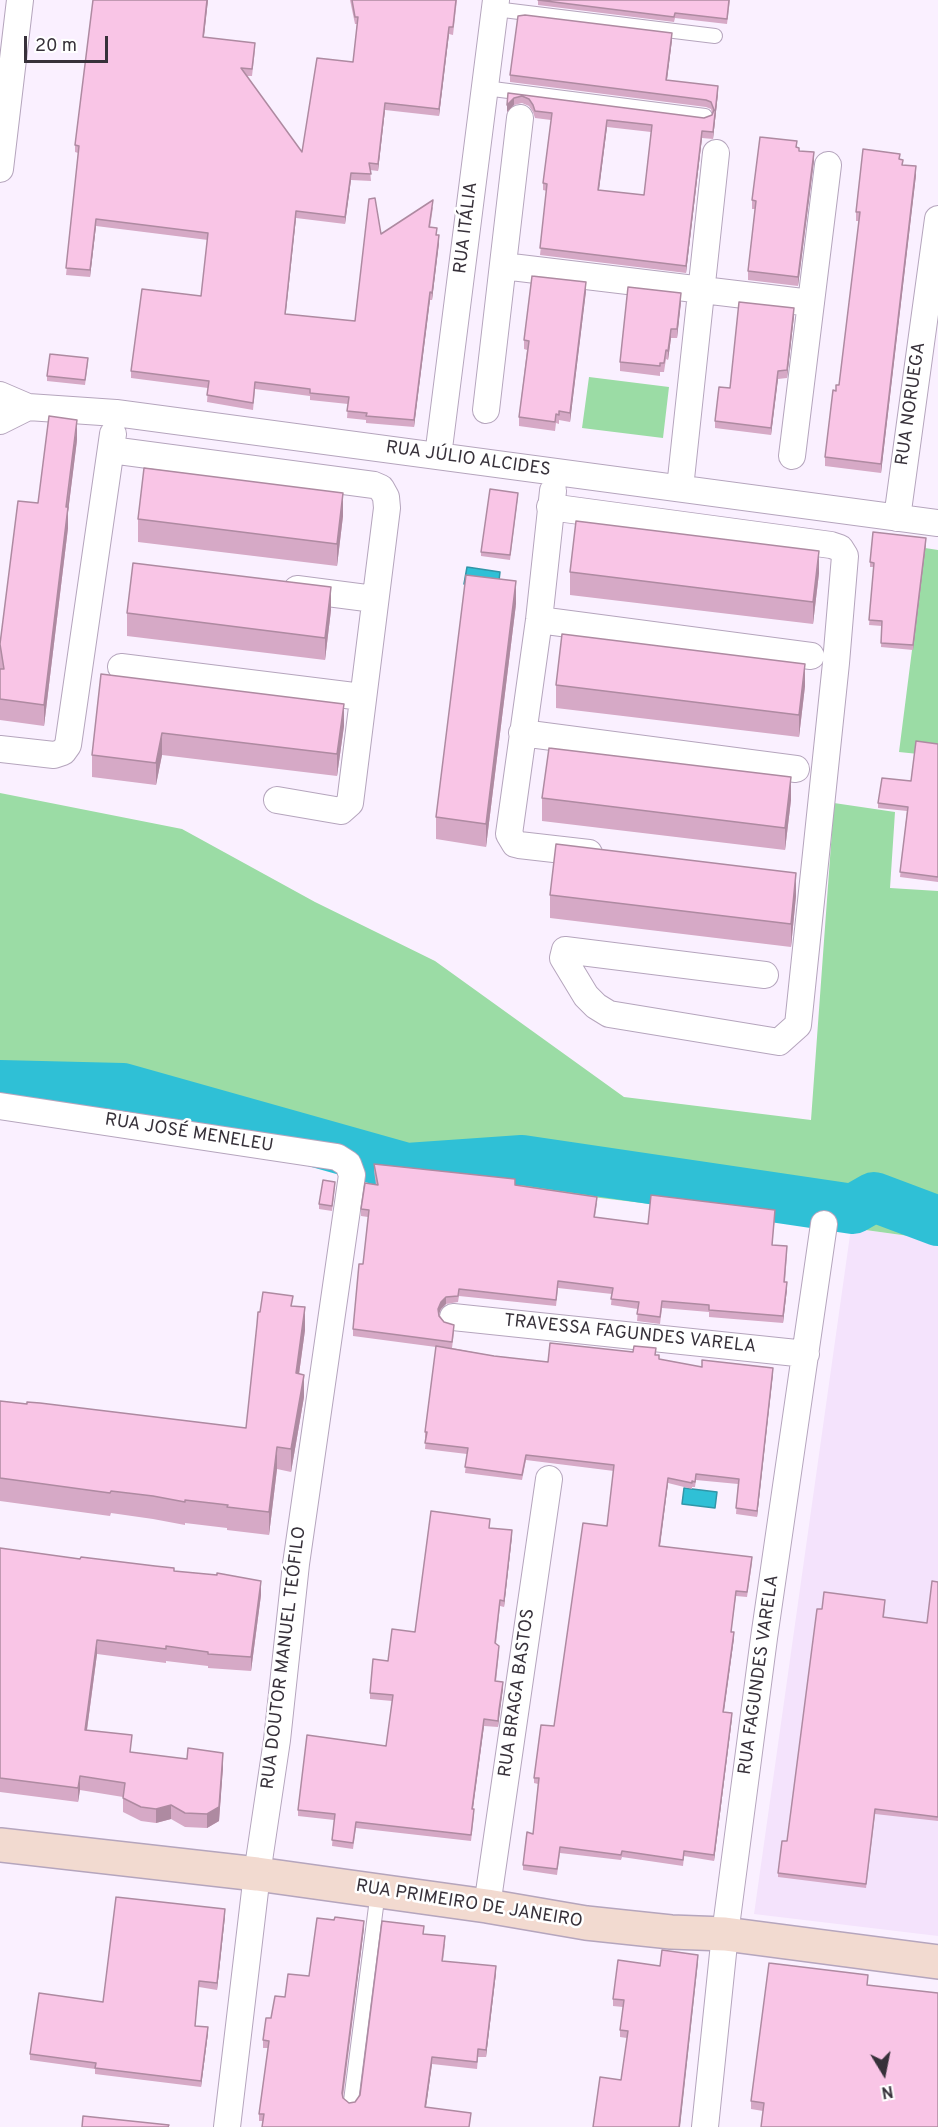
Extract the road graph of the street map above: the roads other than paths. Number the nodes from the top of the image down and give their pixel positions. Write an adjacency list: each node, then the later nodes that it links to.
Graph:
1 (20, 0): 9 (street)
2 (495, 4): 3 (lane); 4 (street, RUA ITÁLIA)
3 (715, 36)
4 (485, 88): 5 (lane); 20 (street, RUA ITÁLIA)
5 (705, 116)
6 (520, 118): 11 (street)
7 (716, 153): 12 (street)
8 (828, 165): 13 (street)
9 (0, 169)
10 (938, 219): 25 (street, RUA NORUEGA)
11 (503, 266): 12 (street); 16 (street)
12 (701, 290): 13 (street); 23 (street)
13 (811, 303): 21 (street)
14 (0, 395): 15 (street, RUA JÚLIO ALCIDES)
15 (28, 407): 17 (street, RUA JÚLIO ALCIDES); 18 (street)
16 (486, 410)
17 (116, 413): 19 (street); 20 (street, RUA JÚLIO ALCIDES)
18 (0, 422)
19 (111, 450): 28 (street); 34 (street)
20 (438, 456): 22 (street, RUA JÚLIO ALCIDES)
21 (792, 456)
22 (555, 472): 23 (street, RUA JÚLIO ALCIDES); 24 (street)
23 (680, 488): 25 (street, RUA JÚLIO ALCIDES)
24 (550, 507): 29 (street); 38 (street)
25 (897, 518): 26 (street, RUA JÚLIO ALCIDES)
26 (938, 522)
27 (270, 586): 28 (street)
28 (374, 598): 32 (street)
29 (539, 620): 30 (street); 33 (street)
30 (811, 656)
31 (121, 667): 32 (street)
32 (362, 696): 36 (street)
33 (522, 733): 35 (street); 37 (street)
34 (0, 749)
35 (796, 769)
36 (278, 800)
37 (611, 856)
38 (765, 975)
39 (0, 1106): 40 (street, RUA JOSÉ MENELEU)
40 (350, 1191): 46 (street, RUA DOUTOR MANUEL TEÓFILO)
41 (824, 1224): 43 (street, RUA FAGUNDES VARELA)
42 (453, 1317): 43 (street, TRAVESSA FAGUNDES VARELA)
43 (806, 1354): 49 (street, RUA FAGUNDES VARELA)
44 (549, 1479): 48 (street, RUA BRAGA BASTOS)
45 (0, 1845): 46 (street, RUA PRIMEIRO DE JANEIRO)
46 (257, 1874): 47 (street, RUA PRIMEIRO DE JANEIRO); 52 (street, RUA DOUTOR MANUEL TEÓFILO)
47 (378, 1891): 48 (street, RUA PRIMEIRO DE JANEIRO); 51 (lane)
48 (487, 1906): 49 (street, RUA PRIMEIRO DE JANEIRO)
49 (725, 1934): 50 (street, RUA PRIMEIRO DE JANEIRO); 53 (street, RUA FAGUNDES VARELA)
50 (938, 1962)
51 (351, 2101)
52 (227, 2127)
53 (705, 2127)

